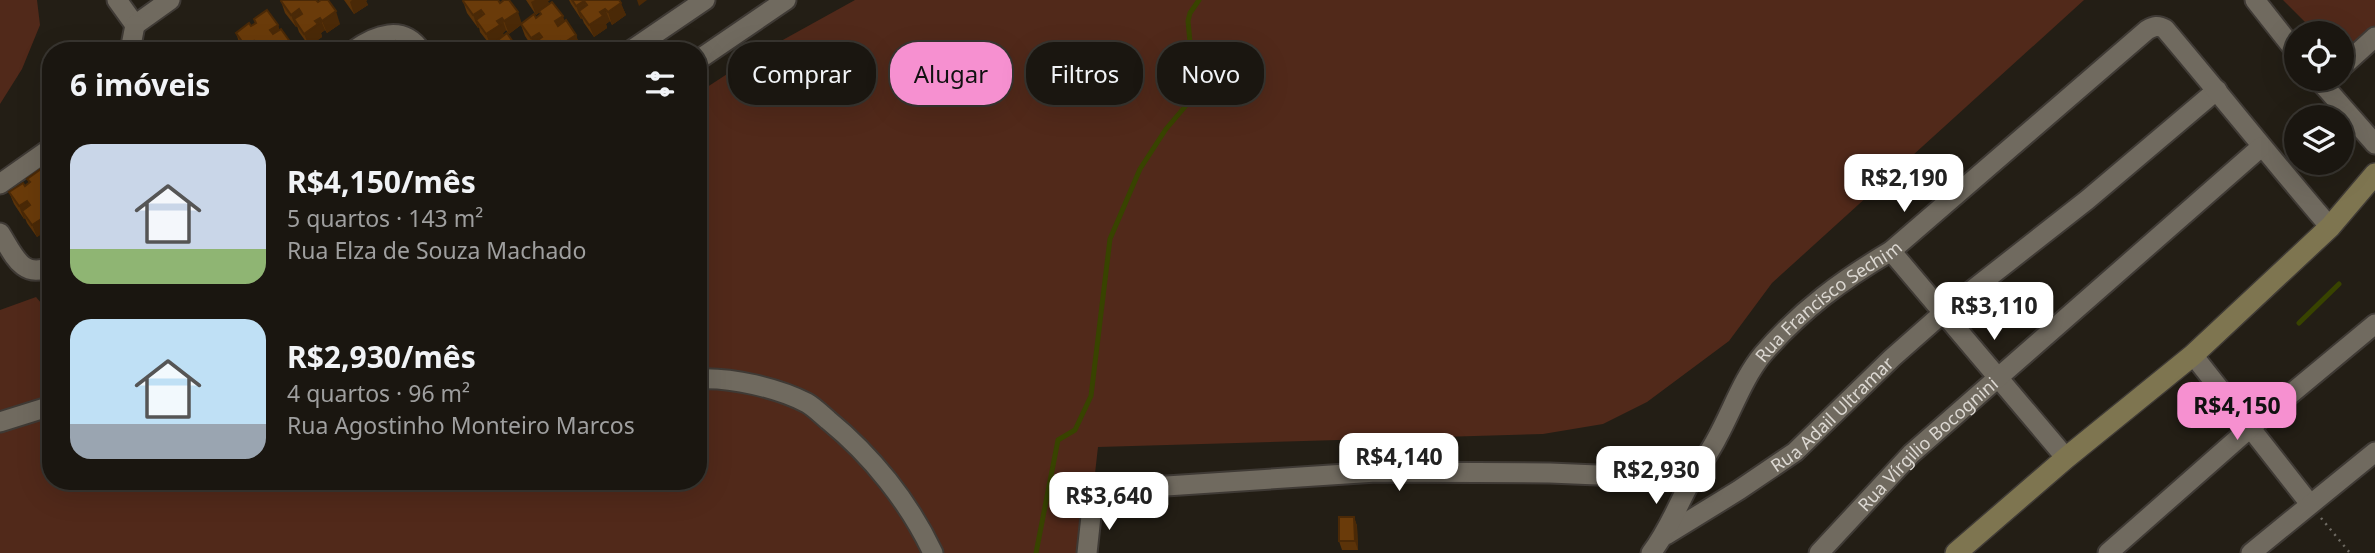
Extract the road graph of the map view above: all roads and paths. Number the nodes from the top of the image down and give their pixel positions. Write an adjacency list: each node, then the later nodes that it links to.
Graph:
1 (117, 0): 6 (street)
2 (170, 0): 6 (street)
3 (705, 0): 12 (street)
4 (786, 0): 13 (street)
5 (2255, 0): 7 (street)
6 (135, 25): 9 (street)
7 (2284, 37)
8 (2375, 37): 14 (street)
9 (132, 42)
10 (365, 42): 11 (street)
11 (413, 42)
12 (643, 42)
13 (707, 54)
14 (2354, 56)
15 (2217, 90): 18 (street); 24 (street, Rua Francisco Sechim); 26 (street, Rua Adail Ultramar)
16 (2332, 91): 17 (street)
17 (2375, 144)
18 (2260, 148): 22 (street); 29 (street, Rua Vírgilio Bocognini)
19 (42, 154): 21 (street)
20 (2375, 174): 22 (street)
21 (0, 184)
22 (2330, 228): 28 (street)
23 (0, 233): 25 (street)
24 (1891, 251): 26 (street); 36 (street, Rua Francisco Sechim)
25 (42, 271)
26 (1943, 313): 29 (street); 38 (street, Rua Adail Ultramar)
27 (2375, 324): 33 (street)
28 (2193, 355): 33 (street); 35 (street)
29 (1998, 377): 35 (street); 42 (street, Rua Vírgilio Bocognini)
30 (707, 380): 39 (street)
31 (42, 409): 32 (street)
32 (0, 422)
33 (2251, 427): 37 (street); 44 (street)
34 (2375, 452): 37 (street)
35 (2066, 458): 43 (street)
36 (1692, 479): 38 (street, Rua Francisco Sechim); 40 (street)
37 (2310, 504): 45 (street); 46 (path)
38 (1665, 536): 41 (street)
39 (933, 553)
40 (1087, 553)
41 (1651, 553)
42 (1819, 553)
43 (1956, 553)
44 (2108, 553)
45 (2251, 553)
46 (2350, 553)

